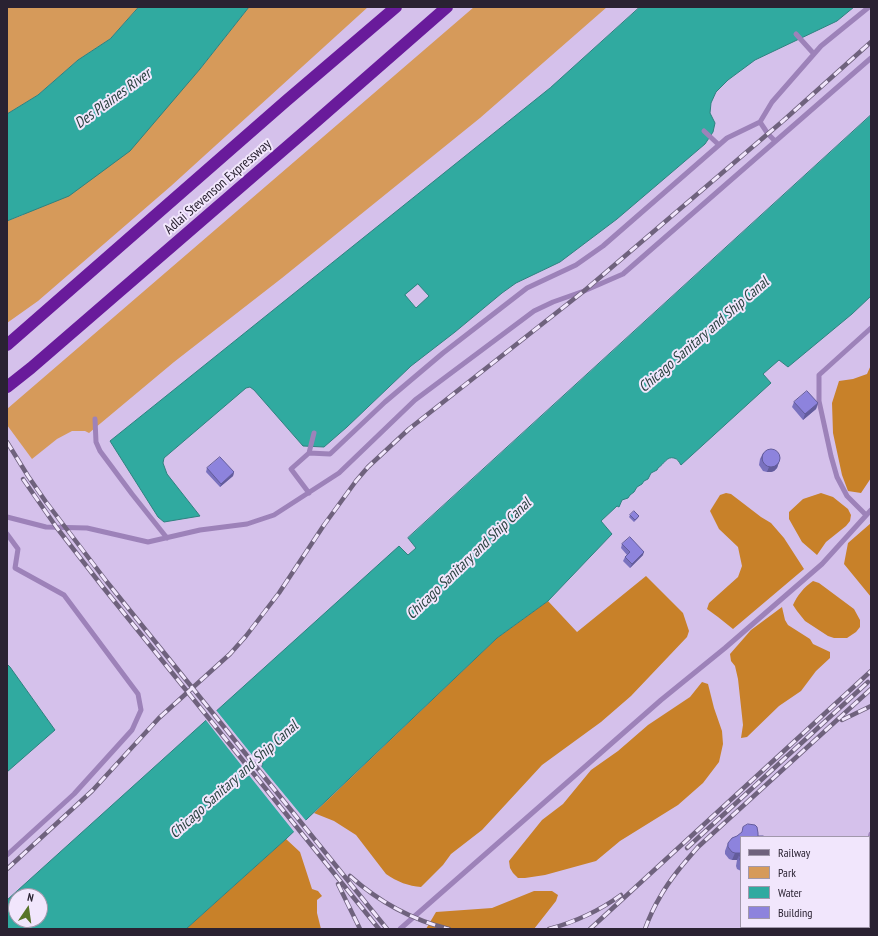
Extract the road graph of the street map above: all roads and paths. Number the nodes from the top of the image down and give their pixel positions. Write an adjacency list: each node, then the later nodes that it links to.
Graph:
1 (396, 7): 12 (highway, Adlai Stevenson Expressway)
2 (447, 7): 13 (highway, Adlai Stevenson Expressway)
3 (869, 7): 5 (lane)
4 (796, 34): 5 (lane)
5 (814, 54): 7 (lane)
6 (871, 58): 9 (lane)
7 (760, 122): 9 (lane); 10 (lane)
8 (704, 130): 10 (lane)
9 (776, 141): 17 (lane)
10 (719, 145): 16 (lane)
11 (871, 328): 19 (lane)
12 (11, 342)
13 (7, 387)
14 (95, 419): 22 (lane)
15 (314, 432): 16 (lane)
16 (309, 454): 17 (lane)
17 (309, 492): 22 (lane)
18 (871, 510): 19 (lane)
19 (866, 515): 24 (lane)
20 (7, 517): 22 (lane)
21 (7, 534): 23 (lane)
22 (168, 538)
23 (7, 855)
24 (400, 929)

